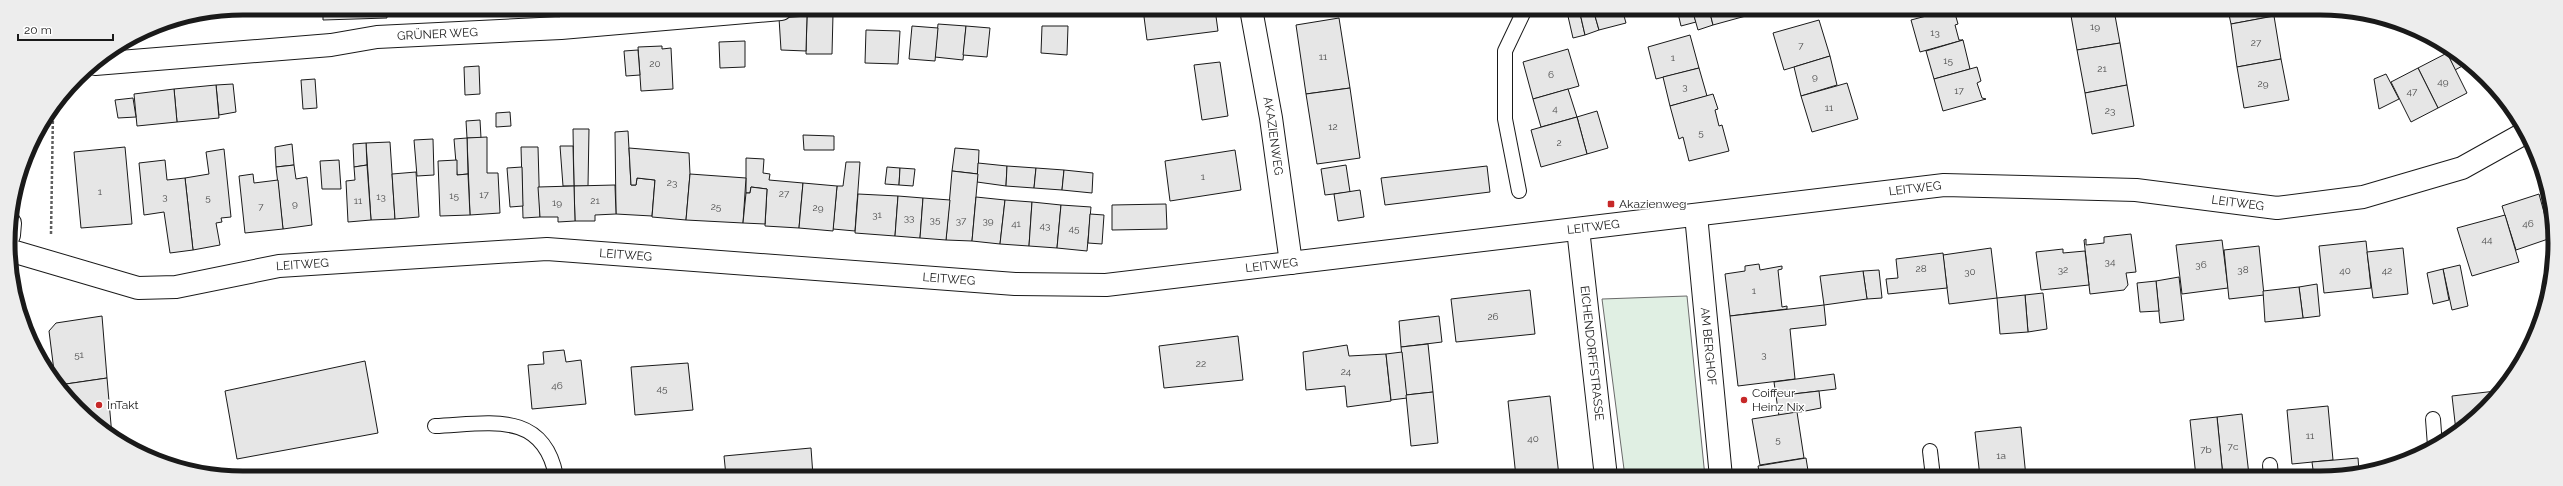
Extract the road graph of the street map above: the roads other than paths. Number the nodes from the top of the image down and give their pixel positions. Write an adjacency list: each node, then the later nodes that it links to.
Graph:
1 (704, 15): 4 (street, GRÜNER WEG)
2 (1252, 15): 10 (street, AKAZIENWEG)
3 (1522, 15): 6 (lane)
4 (102, 63)
5 (2520, 135): 7 (street, LEITWEG)
6 (1519, 191)
7 (1696, 215): 8 (street, LEITWEG); 17 (street, AM BERGHOF)
8 (1578, 229): 10 (street, LEITWEG); 16 (street, EICHENDORFFSTRASSE)
9 (15, 252): 10 (street, LEITWEG)
10 (1292, 263)
11 (2433, 419): 13 (lane)
12 (435, 426): 15 (lane)
13 (2435, 440)
14 (1930, 451): 18 (lane)
15 (555, 471)
16 (1605, 471)
17 (1720, 471)
18 (1932, 471)

